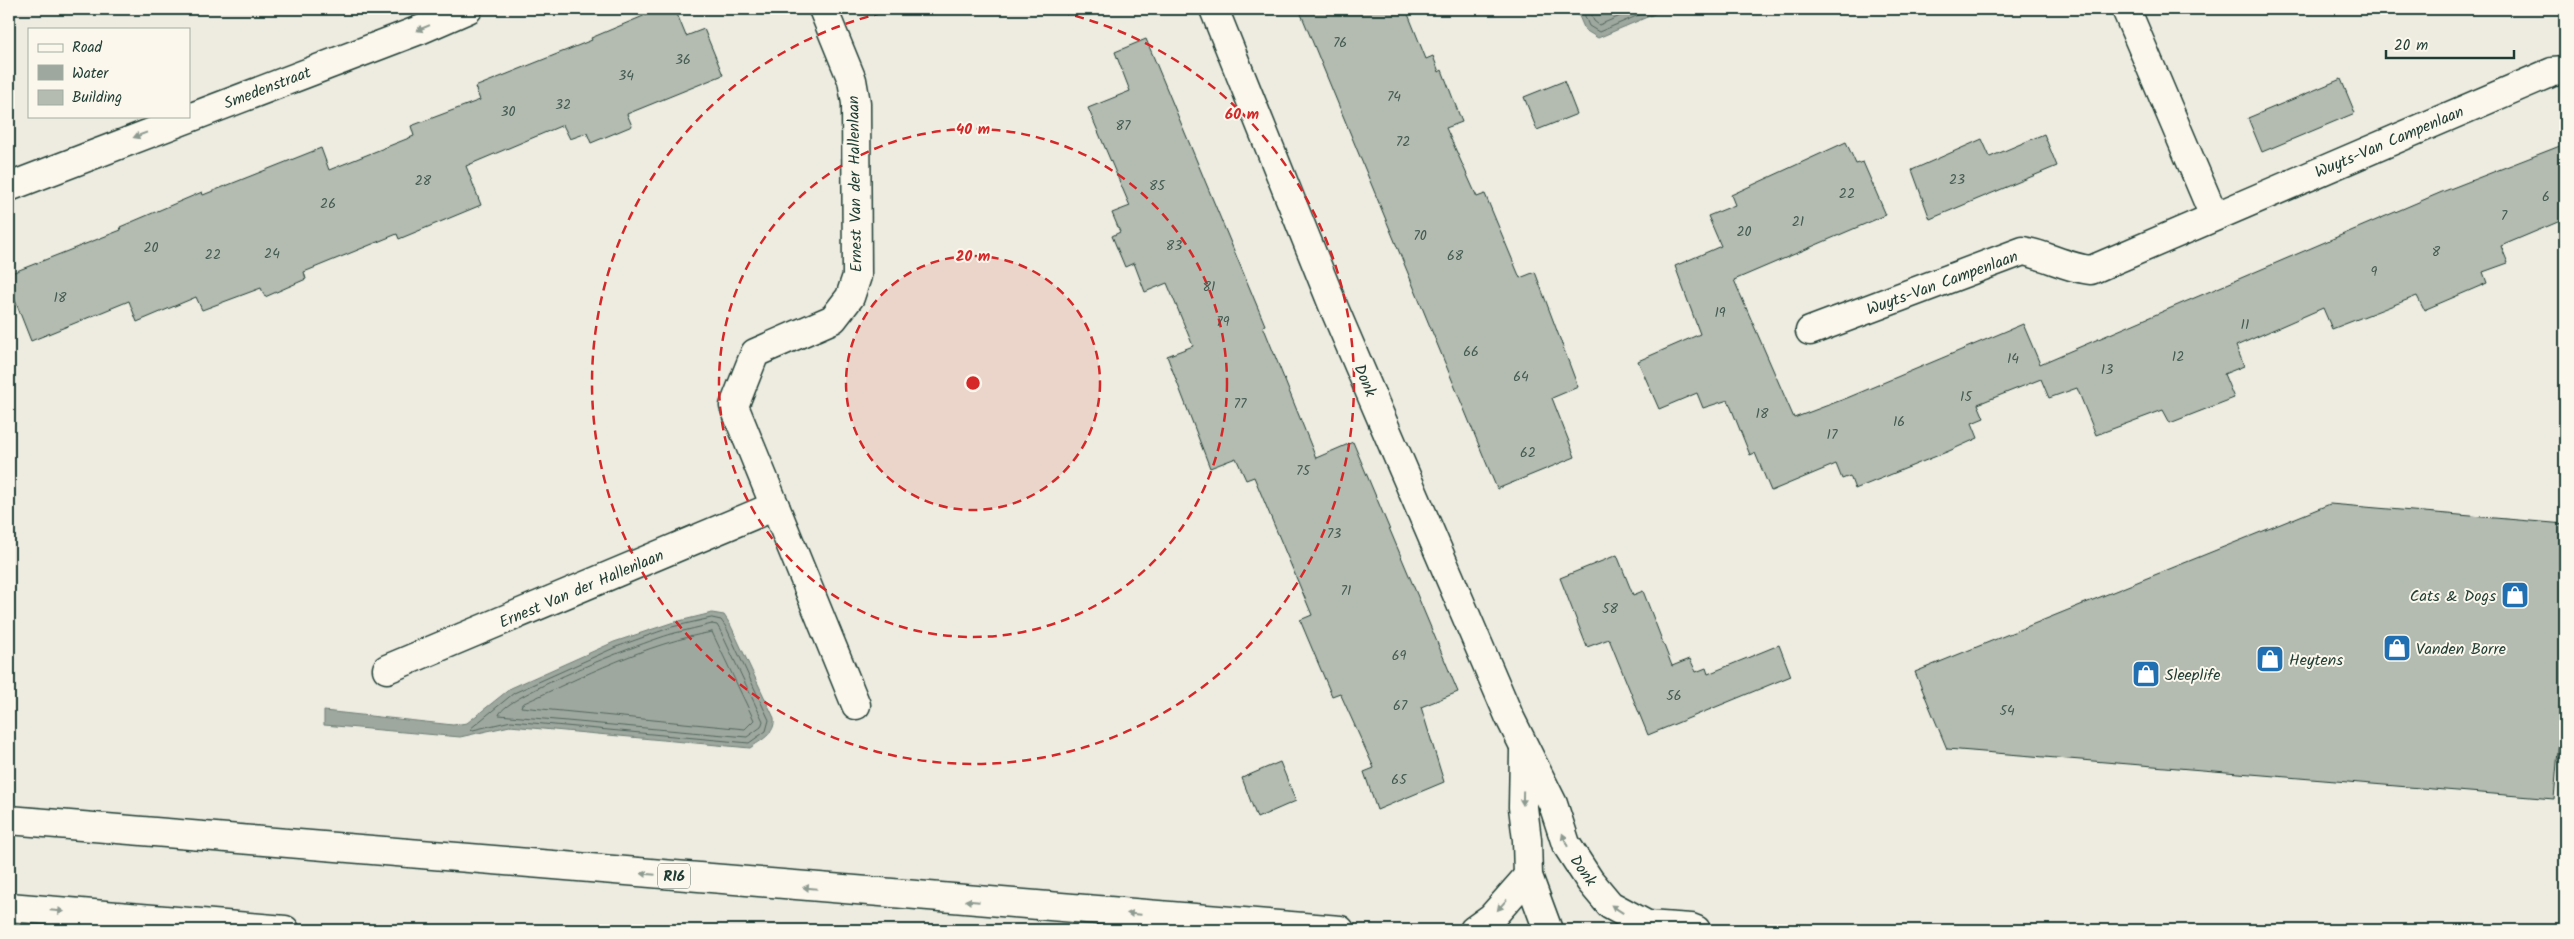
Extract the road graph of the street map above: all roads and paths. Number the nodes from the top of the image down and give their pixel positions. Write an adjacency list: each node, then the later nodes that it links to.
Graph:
1 (468, 9): 6 (main road, Smedenstraat, one-way to 6)
2 (823, 9): 11 (main road, Ernest Van der Hallenlaan)
3 (1214, 9): 14 (main road, Donk)
4 (2126, 9): 9 (main road)
5 (2565, 71): 9 (main road, Wuyts-Van Campenlaan)
6 (190, 117)
7 (188, 118): 8 (main road, Smedenstraat, one-way to 8)
8 (9, 187)
9 (2214, 216): 10 (main road, Wuyts-Van Campenlaan)
10 (1810, 331)
11 (775, 506): 12 (main road, Ernest Van der Hallenlaan); 13 (main road, Ernest Van der Hallenlaan)
12 (387, 669)
13 (856, 705)
14 (1524, 749): 16 (main road, Donk, one-way to 16); 22 (main road, Donk, one-way to 14)
15 (9, 820): 19 (main road, R16, one-way to 15)
16 (1528, 876): 20 (main road, one-way to 20); 21 (main road, Donk)
17 (9, 907): 18 (main road, one-way to 18)
18 (285, 930)
19 (1340, 930)
20 (1474, 930)
21 (1548, 930)
22 (1696, 930)

